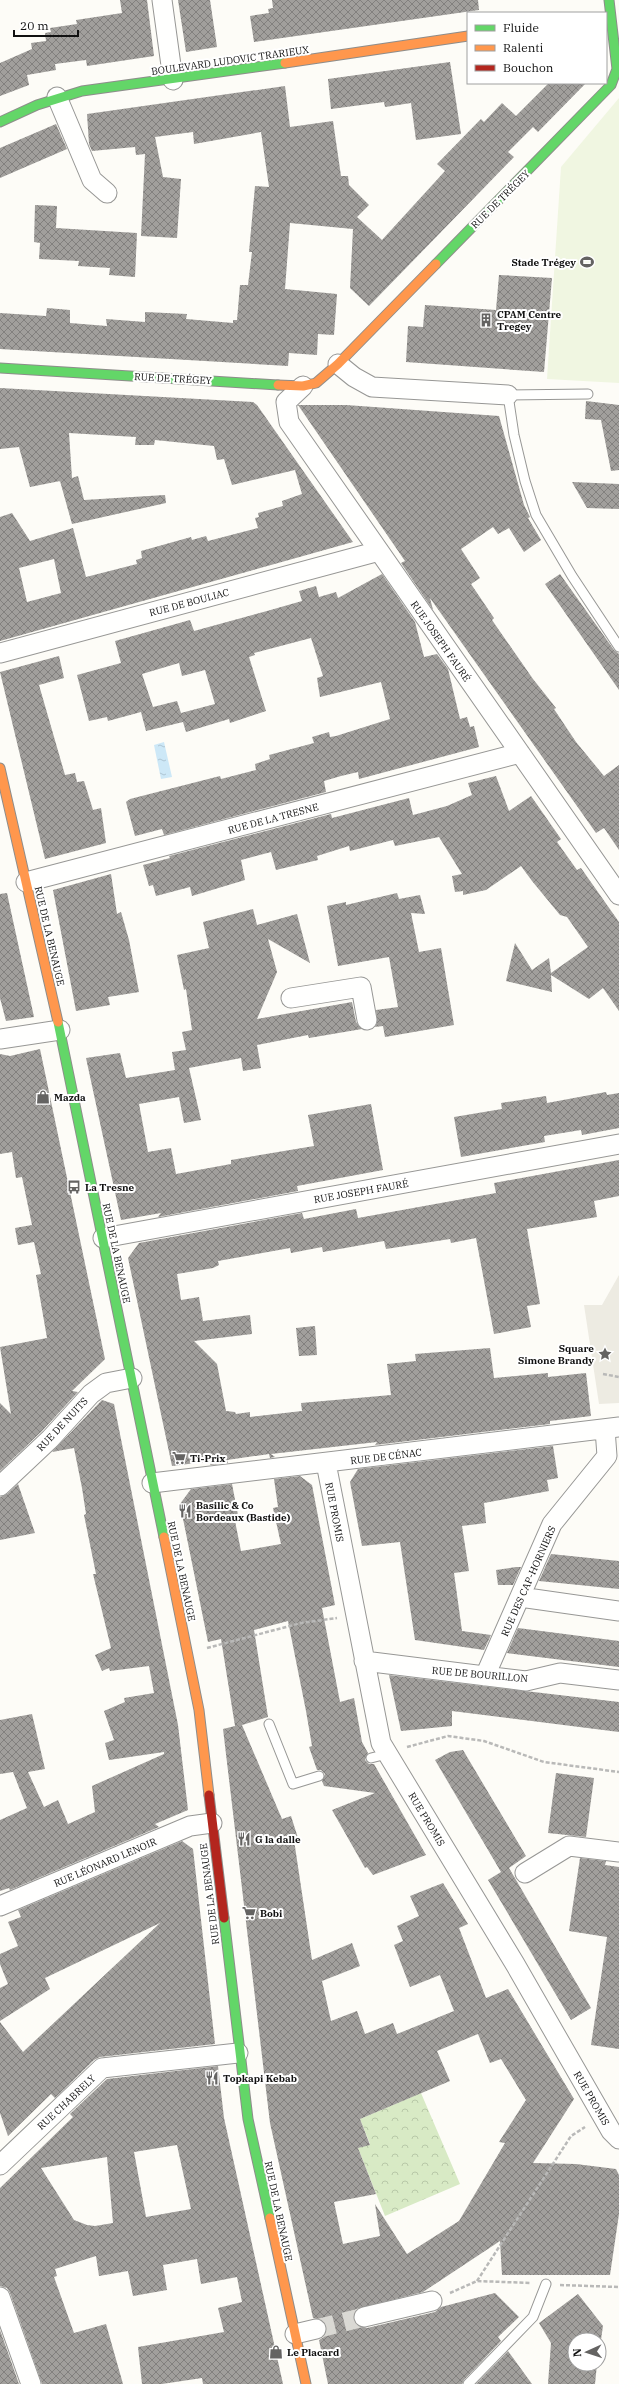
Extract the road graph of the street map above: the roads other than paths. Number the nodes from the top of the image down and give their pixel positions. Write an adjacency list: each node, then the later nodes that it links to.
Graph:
1 (162, 0): 5 (street)
2 (608, 0): 3 (main road, RUE DE TRÉGEY)
3 (612, 14): 9 (main road, RUE DE TRÉGEY)
4 (467, 36): 5 (main road, BOULEVARD LUDOVIC TRARIEUX)
5 (173, 80): 6 (main road, BOULEVARD LUDOVIC TRARIEUX)
6 (57, 97): 7 (main road, BOULEVARD LUDOVIC TRARIEUX); 8 (street)
7 (0, 122)
8 (107, 193)
9 (338, 364): 11 (main road, RUE DE TRÉGEY); 13 (street)
10 (0, 368): 11 (main road, RUE DE TRÉGEY)
11 (303, 386): 14 (street, RUE JOSEPH FAURÉ)
12 (588, 394): 13 (lane)
13 (508, 395): 15 (lane)
14 (379, 551): 16 (street, RUE DE BOULIAC); 17 (street, RUE JOSEPH FAURÉ)
15 (619, 647)
16 (0, 653)
17 (520, 753): 19 (street, RUE DE LA TRESNE); 20 (street, RUE JOSEPH FAURÉ)
18 (0, 768): 19 (main road, RUE DE LA BENAUGE)
19 (26, 882): 23 (main road, RUE DE LA BENAUGE)
20 (619, 895)
21 (291, 998): 22 (street)
22 (367, 1020)
23 (60, 1030): 24 (street); 26 (main road, RUE DE LA BENAUGE)
24 (0, 1039)
25 (619, 1144): 26 (street, RUE JOSEPH FAURÉ)
26 (103, 1238): 27 (main road, RUE DE LA BENAUGE)
27 (132, 1378): 30 (main road, RUE DE LA BENAUGE); 31 (street, RUE DE NUITS)
28 (612, 1428): 29 (street, RUE DE CÉNAC); 32 (street, RUE DES CAP-HORNIERS)
29 (326, 1463): 30 (street, RUE DE CÉNAC); 34 (street, RUE PROMIS)
30 (152, 1483): 39 (main road, RUE DE LA BENAUGE)
31 (0, 1486)
32 (520, 1597): 33 (street); 35 (street, RUE DES CAP-HORNIERS)
33 (619, 1611)
34 (364, 1661): 35 (street, RUE DE BOURILLON); 44 (street, RUE PROMIS)
35 (486, 1676): 36 (street, RUE DE BOURILLON)
36 (619, 1680)
37 (269, 1724): 38 (lane)
38 (319, 1776)
39 (212, 1823): 42 (street, RUE LÉONARD LENOIR); 43 (main road, RUE DE LA BENAUGE)
40 (619, 1852): 41 (street)
41 (525, 1873)
42 (0, 1906)
43 (238, 2053): 45 (street, RUE CHABRELY); 51 (main road, RUE DE LA BENAUGE)
44 (619, 2139)
45 (3, 2154)
46 (546, 2284): 54 (lane)
47 (0, 2297): 52 (street)
48 (432, 2301): 49 (street)
49 (364, 2317)
50 (316, 2329): 51 (street)
51 (295, 2334): 53 (main road, RUE DE LA BENAUGE)
52 (31, 2384)
53 (306, 2384)
54 (468, 2384)

